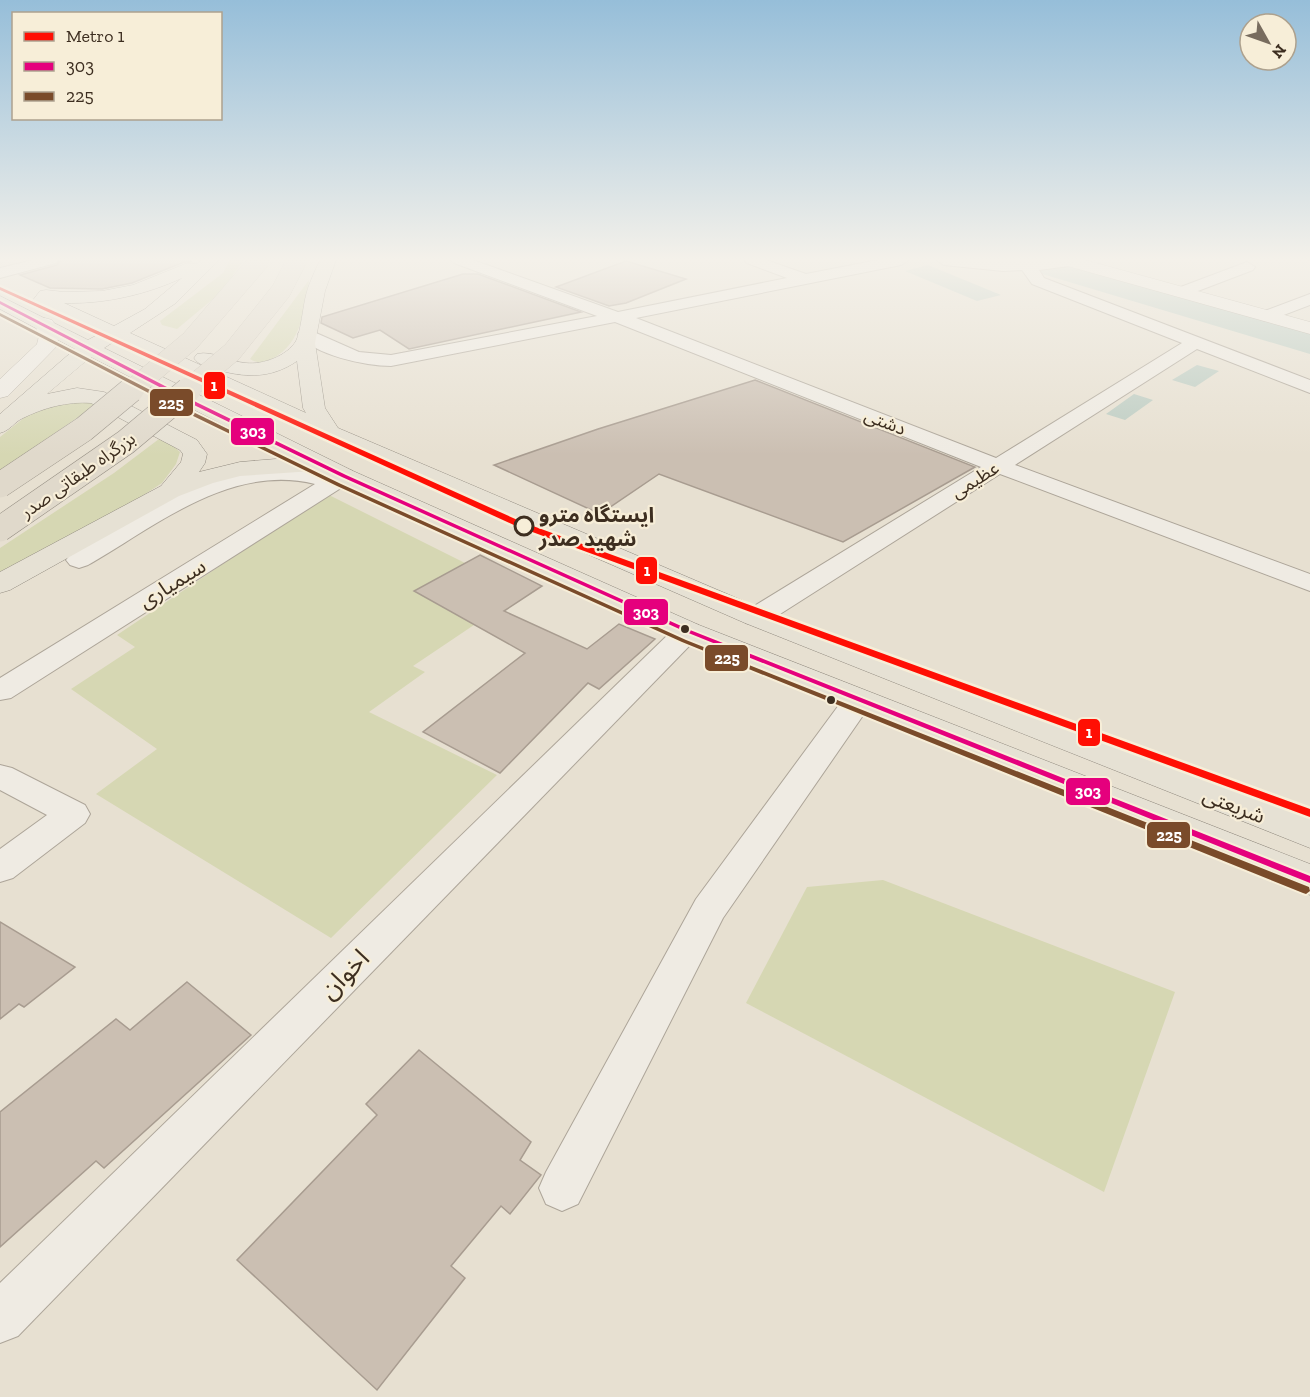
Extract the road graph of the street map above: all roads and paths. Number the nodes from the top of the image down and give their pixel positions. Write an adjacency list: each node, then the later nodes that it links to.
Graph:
1 (49, 325): 17 (street)
2 (65, 325): 13 (main road, شریعتی)
3 (130, 325): 13 (main road)
4 (144, 325): 11 (main road)
5 (204, 325): 24 (highway, بزرگراه طبقاتی صدر, bridge)
6 (254, 325): 26 (highway, بزرگراه طبقاتی صدر, bridge)
7 (309, 325): 11 (main road)
8 (575, 325): 11 (street)
9 (638, 325): 22 (street, دشتی)
10 (1154, 325): 14 (street)
11 (306, 338): 20 (main road)
12 (186, 339): 18 (highway)
13 (101, 341): 19 (main road); 20 (main road, شریعتی); 23 (main road, شریعتی)
14 (1195, 343): 16 (street); 22 (street, عظیمی)
15 (239, 352): 21 (highway, bridge)
16 (1310, 385)
17 (0, 391)
18 (99, 405)
19 (5, 421): 25 (main road)
20 (330, 433): 30 (main road, شریعتی)
21 (134, 442)
22 (998, 466): 28 (street, دشتی); 30 (street, عظیمی)
23 (332, 474): 25 (main road); 27 (street); 31 (main road, شریعتی); 32 (street, سیمیاری)
24 (0, 485)
25 (170, 491): 29 (main road)
26 (0, 529)
27 (79, 560)
28 (1310, 583)
29 (0, 584)
30 (756, 617): 35 (main road, شریعتی)
31 (688, 631): 33 (main road, شریعتی); 39 (street, اخوان)
32 (0, 691)
33 (858, 700): 37 (main road, شریعتی); 38 (street)
34 (0, 776): 36 (street)
35 (1310, 834)
36 (0, 868)
37 (1310, 880)
38 (562, 1188)
39 (0, 1318)

